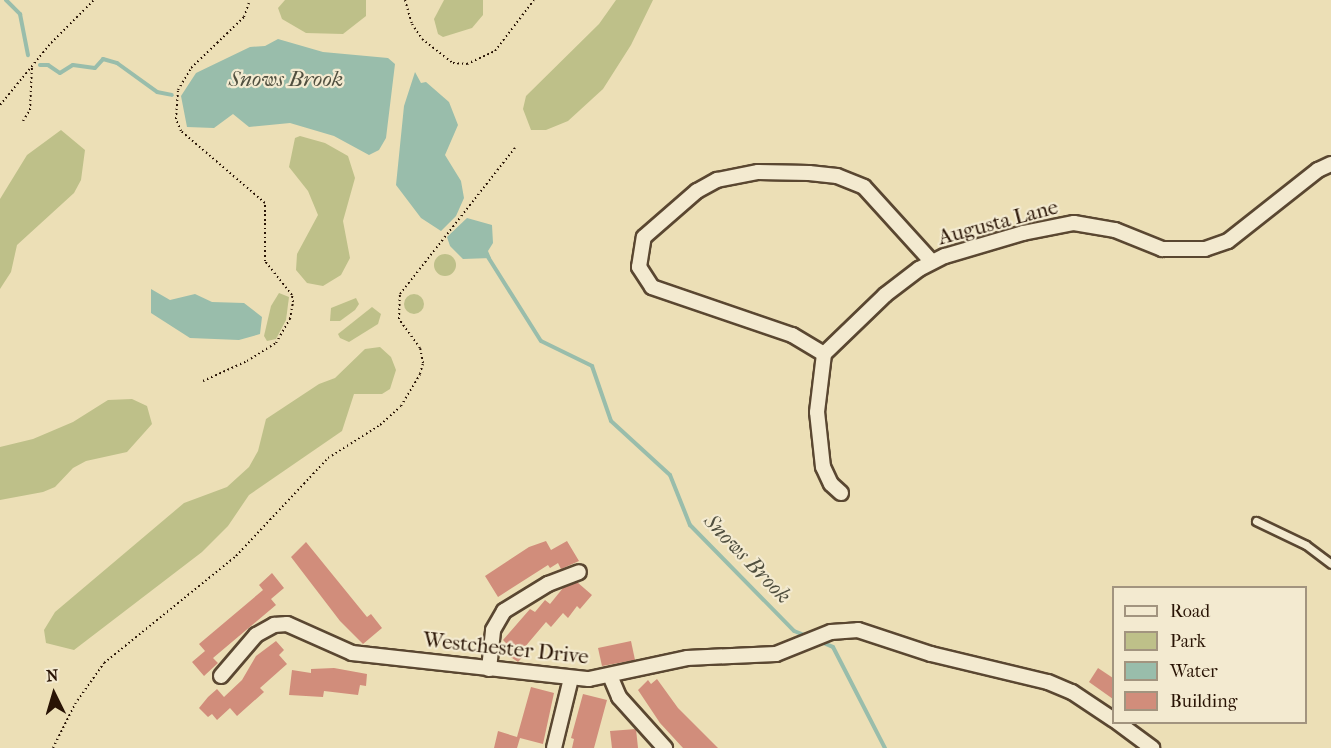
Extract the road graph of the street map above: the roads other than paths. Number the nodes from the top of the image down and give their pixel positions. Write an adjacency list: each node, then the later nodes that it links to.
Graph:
1 (1331, 164): 2 (street, Augusta Lane)
2 (932, 262): 3 (street, Augusta Lane); 3 (street)
3 (824, 354): 4 (street)
4 (841, 493)
5 (1256, 521): 6 (lane)
6 (1331, 564)
7 (579, 572): 8 (street)
8 (489, 669): 9 (street, Westchester Drive); 10 (street, Westchester Drive)
9 (220, 676)
10 (571, 678): 11 (street, Westchester Drive); 14 (street)
11 (611, 678): 12 (street, Westchester Drive); 15 (street)
12 (1112, 719)
13 (1119, 724): 16 (street, Westchester Drive)
14 (554, 748)
15 (665, 748)
16 (1152, 748)

